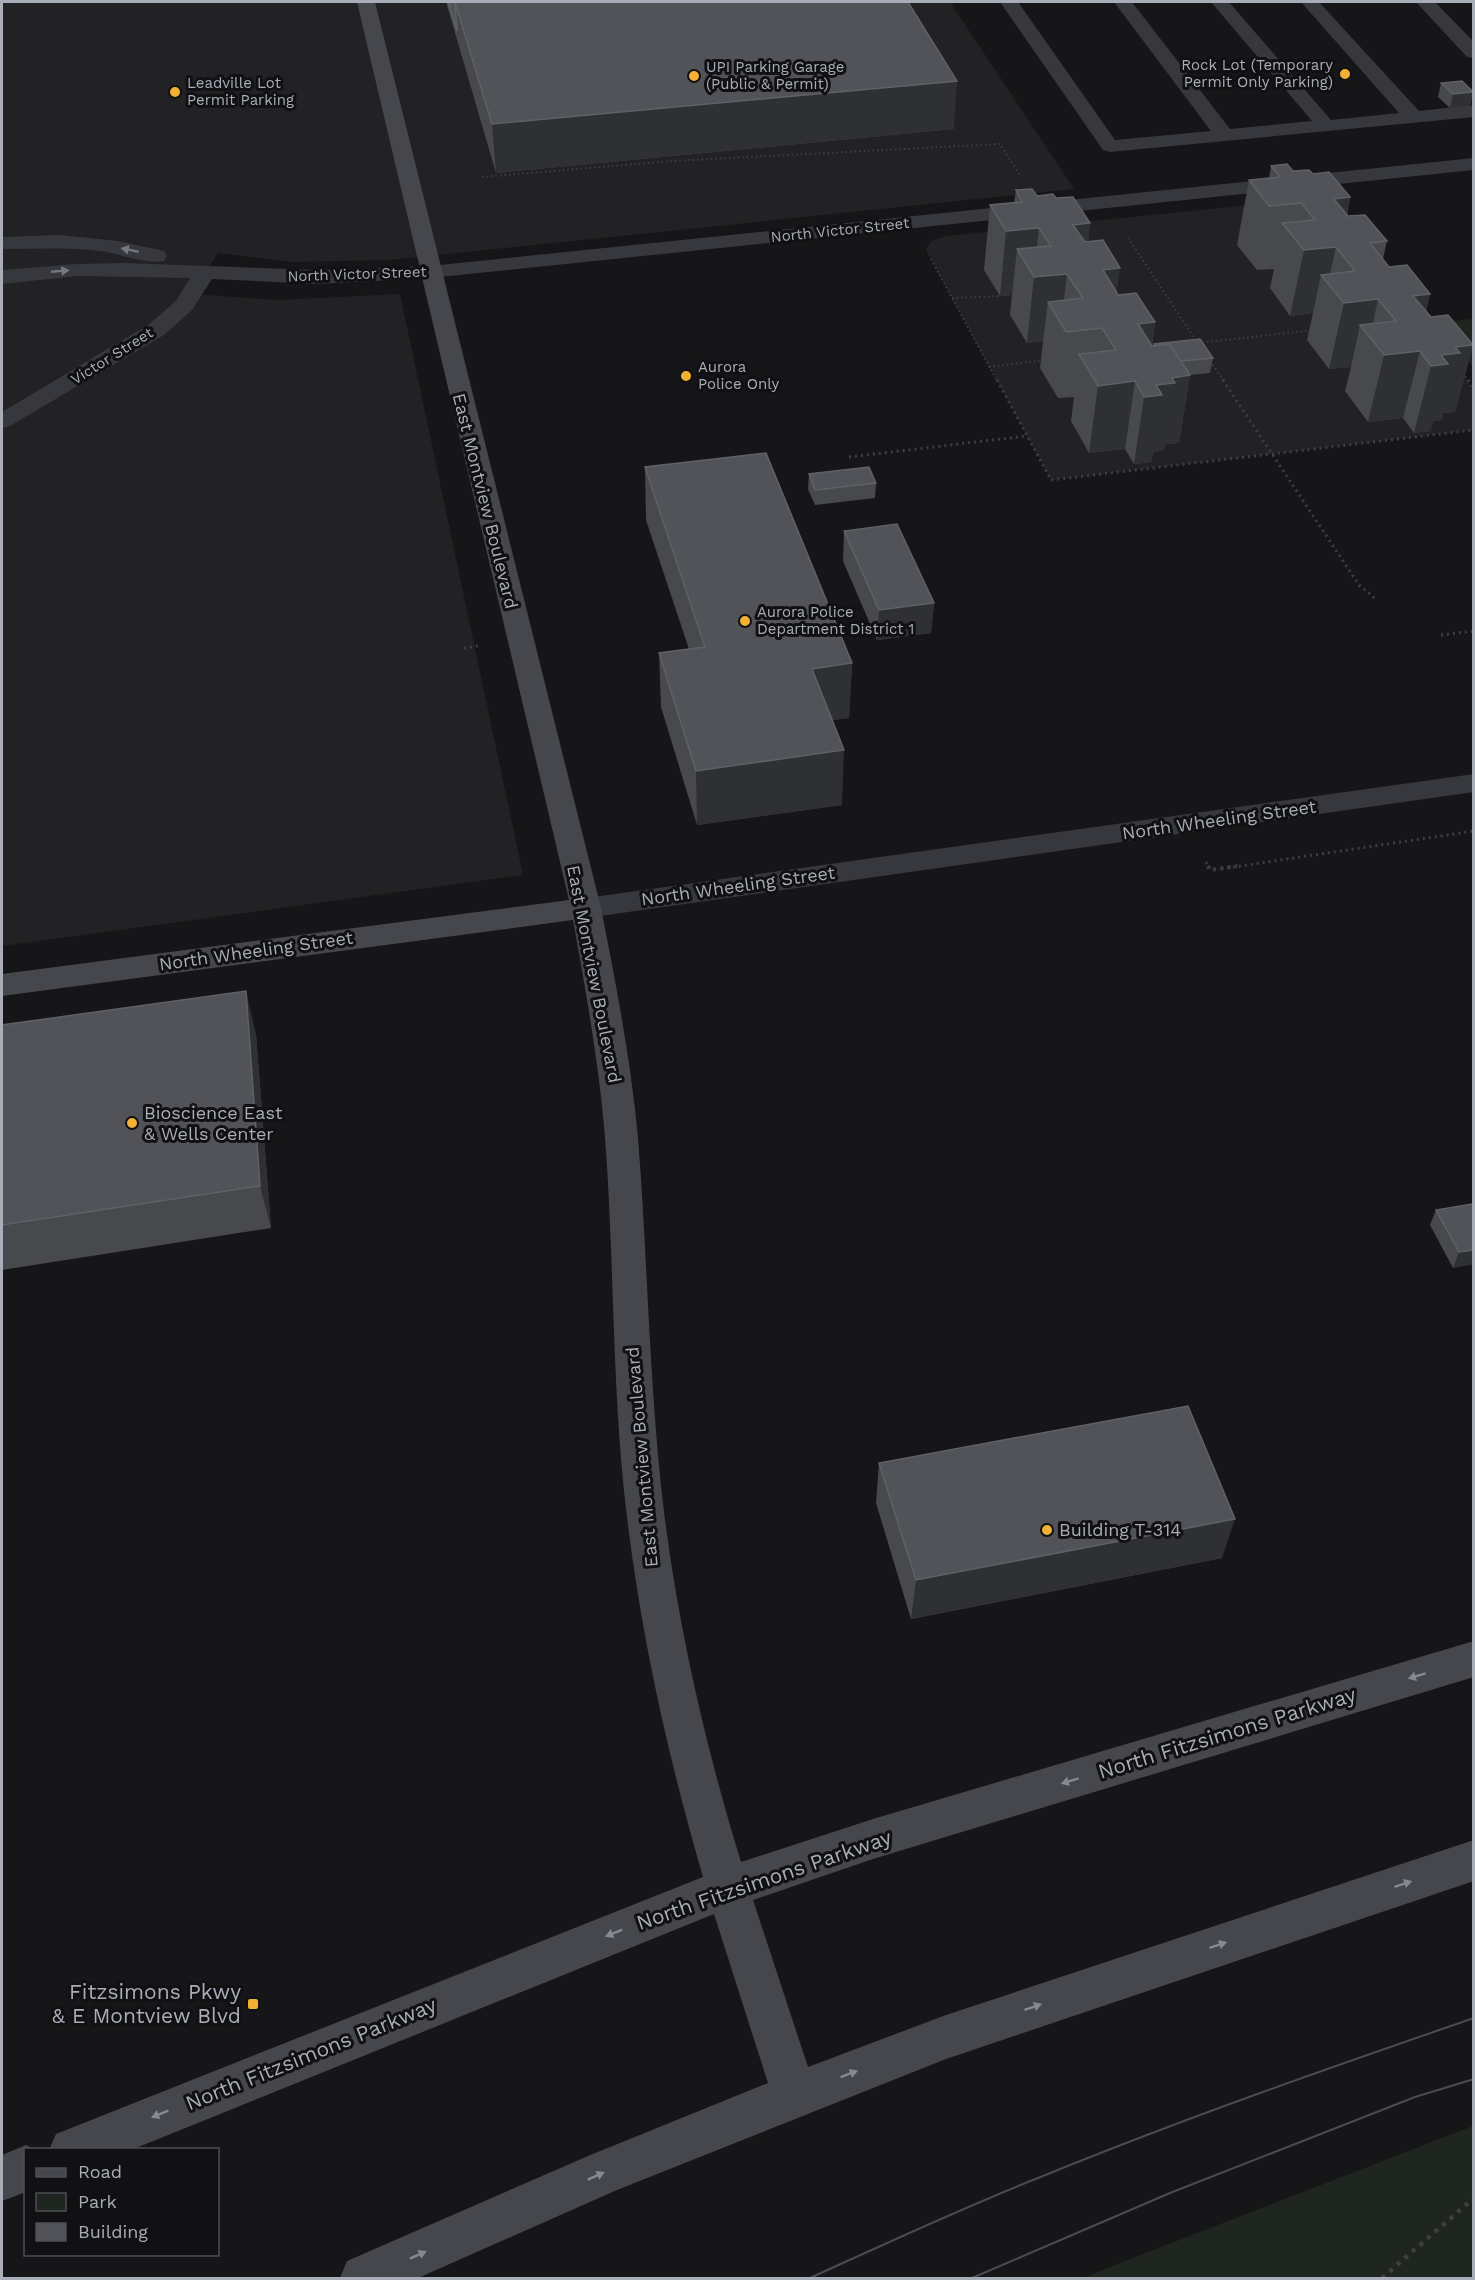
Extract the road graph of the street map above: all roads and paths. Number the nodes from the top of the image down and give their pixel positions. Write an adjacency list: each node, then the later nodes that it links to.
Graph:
1 (366, 2): 21 (street, East Montview Boulevard)
2 (1009, 2): 12 (street)
3 (1123, 2): 12 (street)
4 (1220, 2): 11 (street)
5 (1310, 2): 9 (street)
6 (1425, 2): 7 (street)
7 (1473, 52)
8 (1473, 111): 9 (street)
9 (1414, 117): 10 (street)
10 (1371, 122): 11 (street); 13 (street)
11 (1326, 126): 12 (street)
12 (1225, 136)
13 (1388, 138)
14 (1473, 164): 16 (street, North Victor Street)
15 (483, 177): 16 (path)
16 (1041, 209): 21 (street, North Victor Street)
17 (1128, 238): 26 (path)
18 (2, 243): 20 (street, North Victor Street, one-way to 18)
19 (926, 250): 24 (path)
20 (207, 271): 21 (street, North Victor Street); 22 (street, North Victor Street, one-way to 20); 32 (street, Victor Street)
21 (430, 272): 41 (street, East Montview Boulevard)
22 (2, 277)
23 (1000, 296): 24 (path)
24 (952, 298): 29 (path)
25 (1323, 329): 26 (path)
26 (1198, 343): 27 (path); 35 (path)
27 (1186, 345)
28 (1047, 360): 29 (path)
29 (989, 367): 34 (path)
30 (1460, 370): 31 (path)
31 (1473, 388)
32 (2, 421)
33 (1473, 430): 35 (path)
34 (1026, 436): 35 (path); 36 (path)
35 (1271, 454): 37 (path)
36 (849, 457)
37 (1377, 600)
38 (1473, 631): 39 (path)
39 (1442, 636)
40 (1473, 783): 41 (street, North Wheeling Street)
41 (586, 908): 42 (street, North Wheeling Street); 45 (street, East Montview Boulevard)
42 (2, 985)
43 (1473, 1659): 45 (street, North Fitzsimons Parkway, one-way to 45)
44 (1473, 1860): 46 (street, one-way to 44)
45 (727, 1888): 46 (street, East Montview Boulevard); 47 (street, North Fitzsimons Parkway, one-way to 47)
46 (795, 2095): 51 (street, one-way to 46)
47 (77, 2148)
48 (24, 2169): 49 (street)
49 (2, 2178)
50 (1473, 2198): 52 (path)
51 (364, 2278)
52 (1382, 2278)

